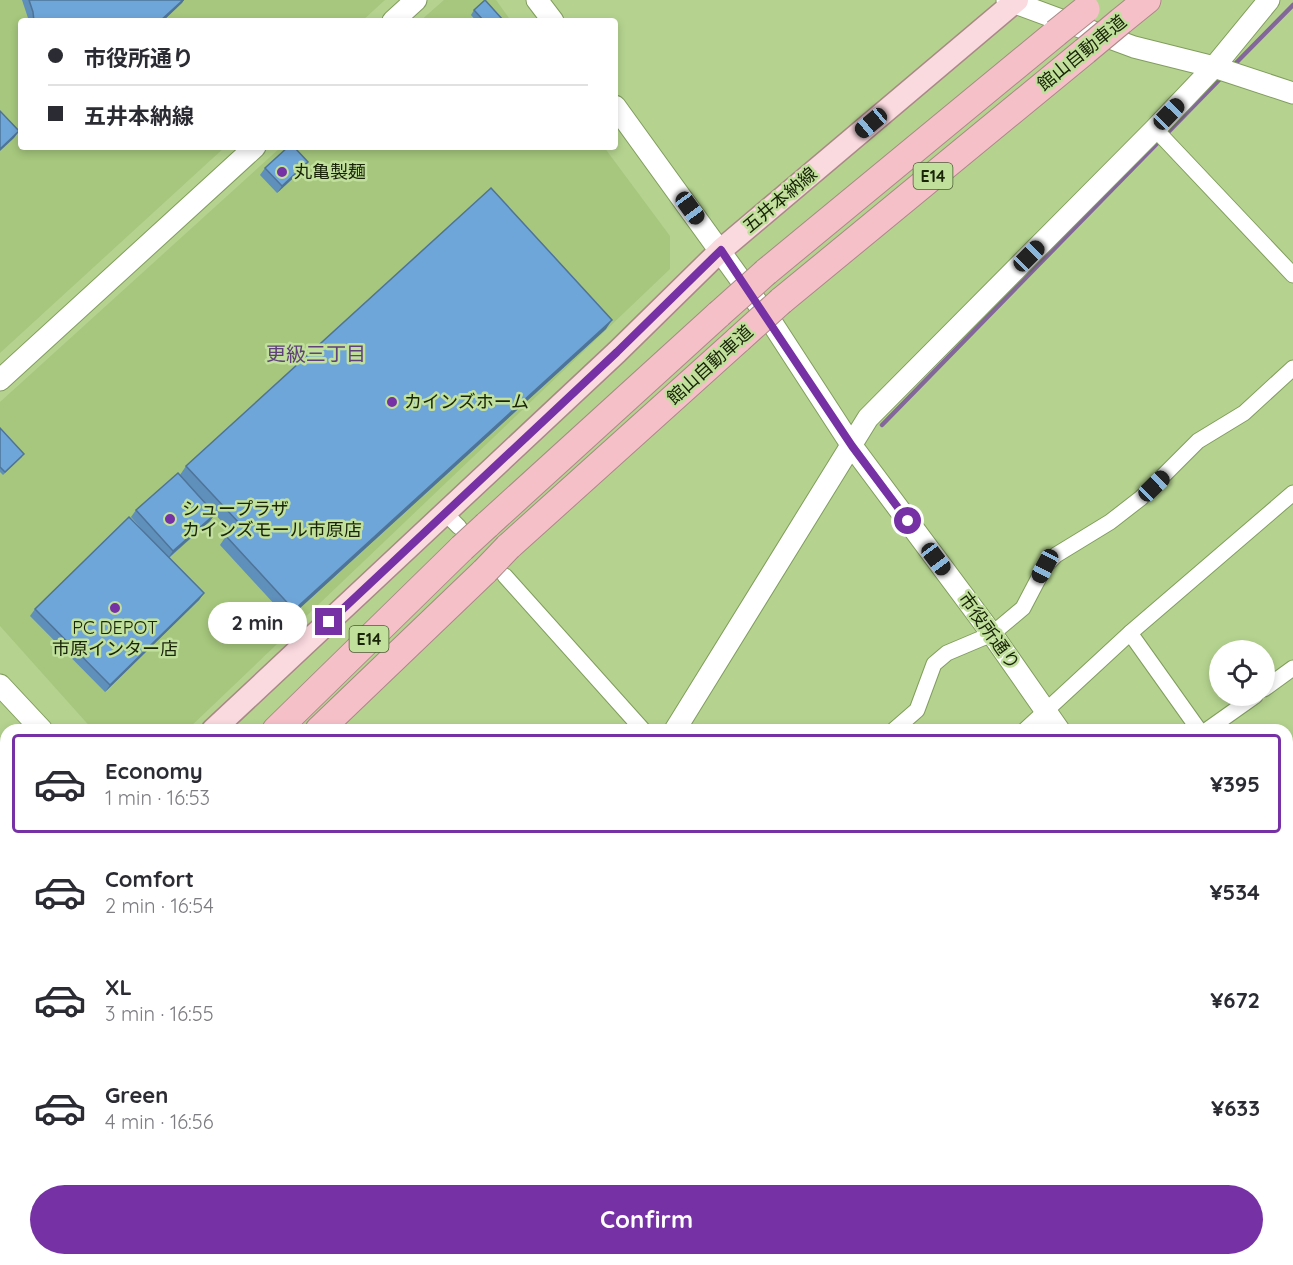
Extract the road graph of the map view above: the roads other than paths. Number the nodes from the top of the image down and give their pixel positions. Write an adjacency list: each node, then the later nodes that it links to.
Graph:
1 (416, 0): 7 (street)
2 (537, 0): 8 (street)
3 (1147, 0): 16 (highway, 館山自動車道 / E14, bridge)
4 (1269, 0): 9 (street)
5 (1012, 1): 9 (street); 14 (main road, 五井本納線)
6 (1092, 4): 21 (highway, 館山自動車道 / E14, bridge)
7 (396, 18)
8 (551, 18)
9 (1214, 67): 10 (street); 12 (street)
10 (1293, 93)
11 (618, 110): 14 (street)
12 (1155, 129): 15 (street); 19 (street)
13 (252, 150): 18 (street)
14 (721, 250): 16 (street, 市役所通り); 21 (main road, 五井本納線)
15 (1293, 275)
16 (778, 314): 19 (street, 市役所通り); 22 (highway, 館山自動車道 / E14, bridge)
17 (1293, 368): 24 (street)
18 (0, 380)
19 (852, 446): 24 (street, 市役所通り); 35 (street)
20 (1293, 493): 23 (street)
21 (456, 529): 31 (main road, 五井本納線); 32 (highway, 館山自動車道 / E14)
22 (495, 574): 33 (highway, 館山自動車道 / E14); 34 (street)
23 (1130, 633): 29 (street); 39 (street)
24 (992, 634): 29 (street, 市役所通り); 36 (street)
25 (1293, 668): 26 (street)
26 (1275, 681)
27 (0, 685): 30 (street)
28 (1241, 706): 40 (street)
29 (1044, 711): 37 (street); 38 (street, 市役所通り)
30 (36, 724)
31 (220, 724)
32 (281, 724)
33 (327, 724)
34 (637, 724)
35 (679, 724)
36 (901, 724)
37 (1031, 724)
38 (1054, 724)
39 (1196, 724)
40 (1215, 724)

